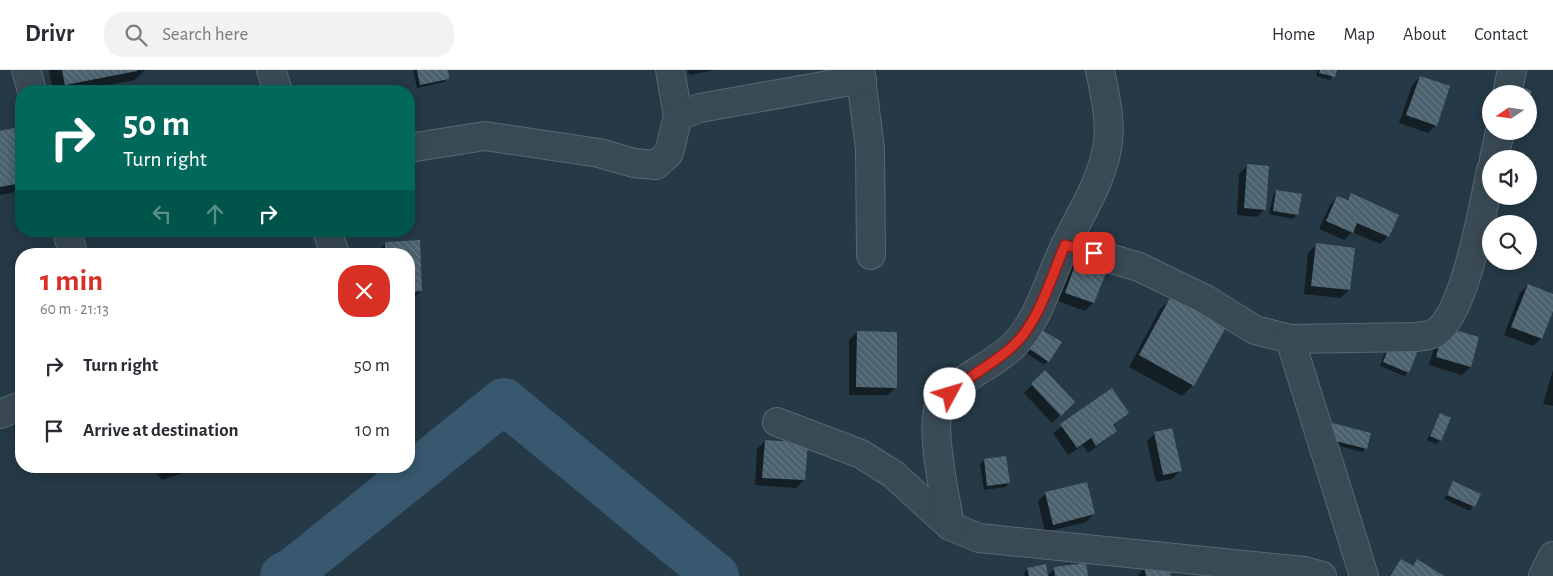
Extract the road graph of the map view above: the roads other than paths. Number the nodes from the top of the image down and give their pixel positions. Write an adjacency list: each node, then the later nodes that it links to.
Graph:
1 (26, 70): 7 (street)
2 (271, 70): 8 (street)
3 (670, 70): 10 (street)
4 (1100, 70): 13 (street)
5 (1512, 70): 9 (street)
6 (861, 75): 10 (street); 14 (street)
7 (30, 85)
8 (276, 85)
9 (1509, 85)
10 (678, 116): 11 (street)
11 (415, 147)
12 (1483, 205): 15 (street)
13 (1065, 245): 15 (street); 19 (street)
14 (871, 255)
15 (1290, 339): 22 (street)
16 (15, 408): 17 (street)
17 (0, 414)
18 (777, 422): 19 (street)
19 (950, 526): 21 (street)
20 (1553, 556): 23 (street)
21 (1322, 576)
22 (1364, 576)
23 (1542, 576)

